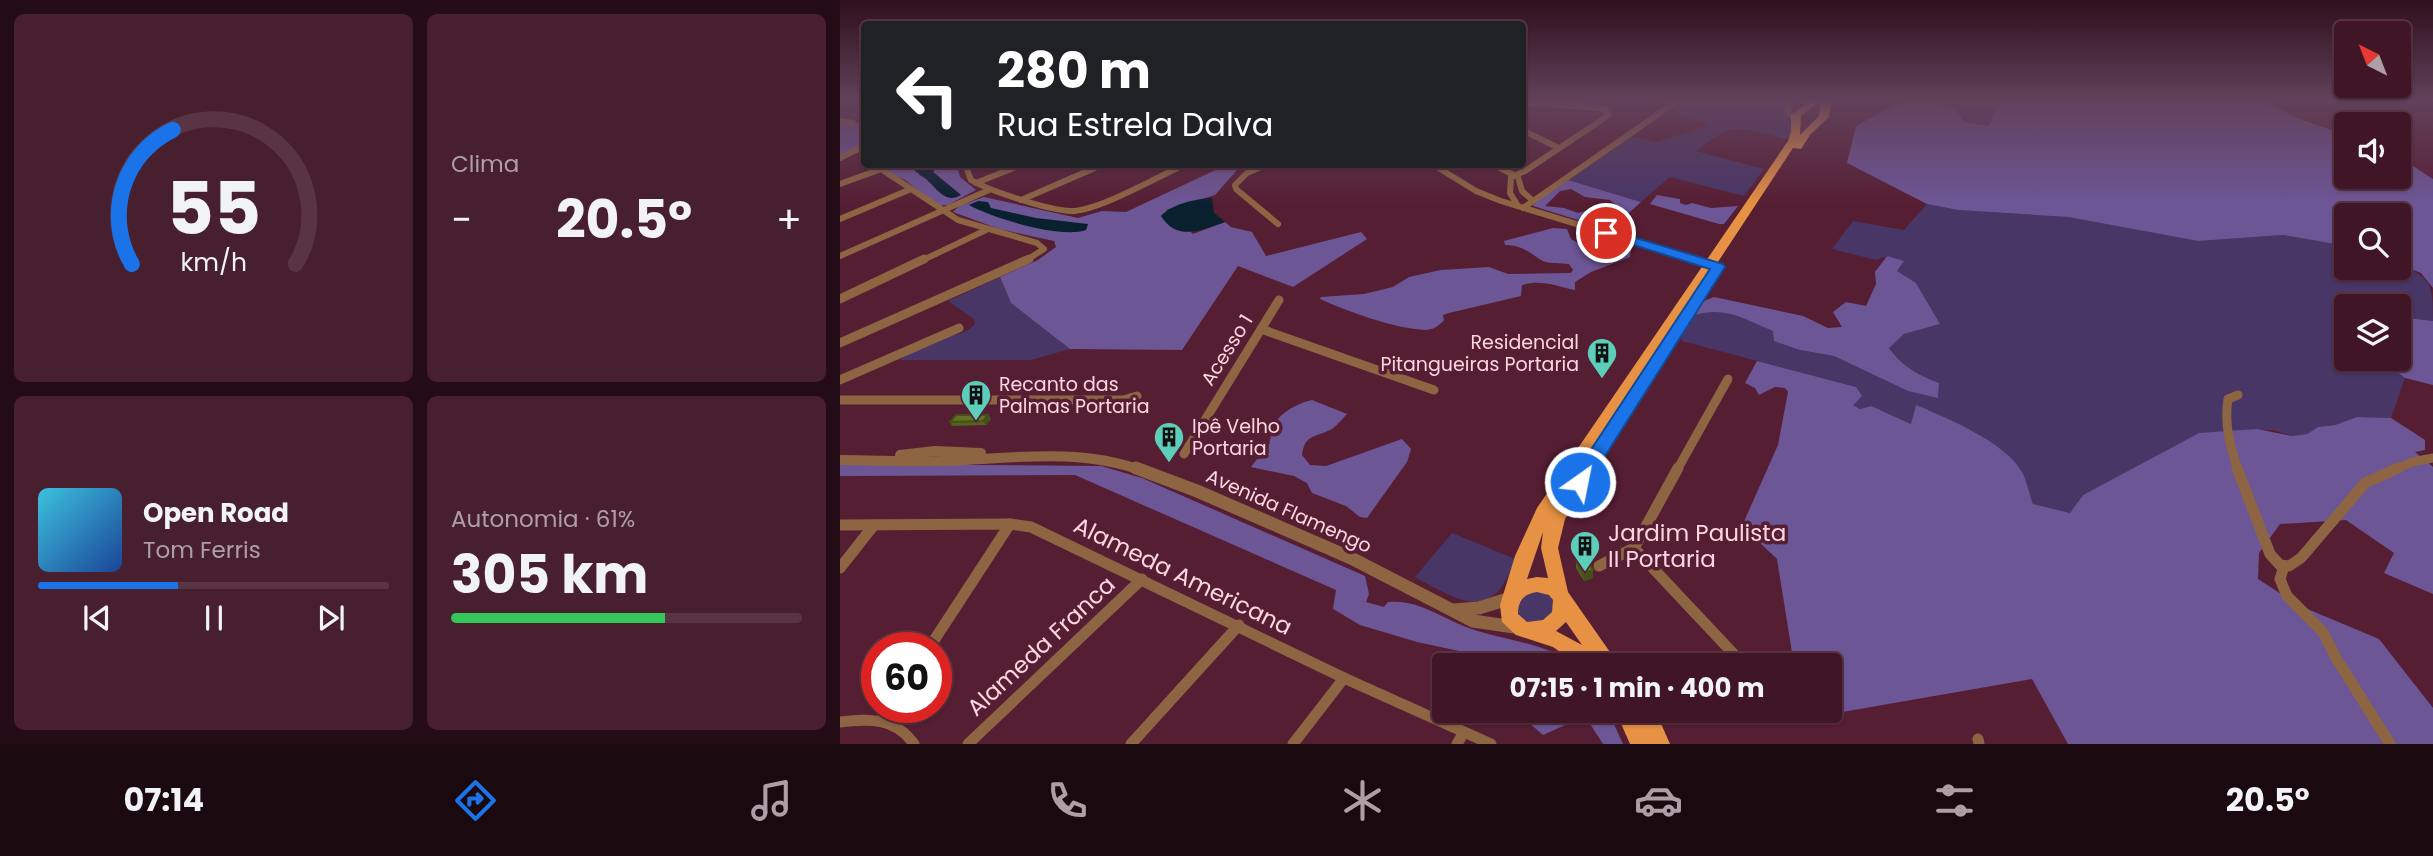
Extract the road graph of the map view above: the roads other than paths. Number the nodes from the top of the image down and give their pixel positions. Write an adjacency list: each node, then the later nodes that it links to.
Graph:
1 (1534, 136): 7 (street)
2 (1578, 136): 7 (street)
3 (1626, 136): 25 (street)
4 (1795, 136): 32 (main road)
5 (1804, 136): 32 (main road)
6 (861, 148): 8 (street)
7 (1559, 148): 17 (street)
8 (840, 158)
9 (966, 168): 20 (street)
10 (1013, 168): 20 (street)
11 (1095, 168): 24 (street)
12 (1177, 168): 24 (street)
13 (1259, 168): 29 (street)
14 (1439, 168): 26 (street)
15 (1501, 168): 19 (street)
16 (1525, 168): 19 (street)
17 (1526, 168)
18 (881, 169): 21 (street); 22 (street)
19 (1515, 174): 25 (street); 26 (street)
20 (976, 183): 23 (street)
21 (840, 184)
22 (911, 189): 27 (street); 28 (street)
23 (989, 190): 24 (street); 27 (street)
24 (1020, 200)
25 (1532, 200): 26 (street)
26 (1520, 207): 32 (street)
27 (942, 211): 30 (street); 31 (street)
28 (840, 219)
29 (1278, 225)
30 (986, 230): 33 (street); 37 (street)
31 (840, 256)
32 (1713, 265): 55 (main road); 56 (main road)
33 (840, 299)
34 (1279, 300): 36 (street, Acesso 1)
35 (959, 328): 39 (street)
36 (1261, 329): 40 (street); 44 (street, Acesso 1)
37 (840, 343)
38 (1728, 379): 50 (street)
39 (840, 380)
40 (1434, 390)
41 (2238, 395): 52 (street)
42 (1137, 396): 43 (street)
43 (840, 400)
44 (1184, 454)
45 (2433, 458): 52 (street)
46 (842, 460): 57 (street, Avenida Flamengo)
47 (1010, 524): 49 (street, Alameda Americana); 54 (street, Alameda Americana); 60 (street)
48 (840, 525): 49 (street, Alameda Americana)
49 (874, 525): 53 (street)
50 (1634, 548): 51 (street); 63 (street)
51 (1599, 566)
52 (2284, 566): 79 (street)
53 (840, 568)
54 (1142, 579): 58 (street, Alameda Americana); 72 (street, Alameda Franca)
55 (1512, 596): 56 (main road); 57 (street); 59 (main road)
56 (1561, 596): 59 (main road); 62 (main road)
57 (1451, 611): 59 (street, Avenida Flamengo)
58 (1239, 625): 64 (street, Alameda Americana); 73 (street)
59 (1524, 629): 61 (main road)
60 (939, 632)
61 (1576, 653)
62 (1600, 653)
63 (1733, 653)
64 (1344, 678): 70 (street, Alameda Americana); 74 (street)
65 (861, 721): 66 (street)
66 (840, 722)
67 (890, 723): 71 (street)
68 (1631, 723): 77 (main road)
69 (1650, 723): 78 (main road)
70 (1464, 732): 75 (street); 76 (street, Alameda Americana)
71 (914, 744)
72 (968, 744)
73 (1131, 744)
74 (1293, 744)
75 (1457, 744)
76 (1491, 744)
77 (1641, 744)
78 (1660, 744)
79 (2390, 744)

